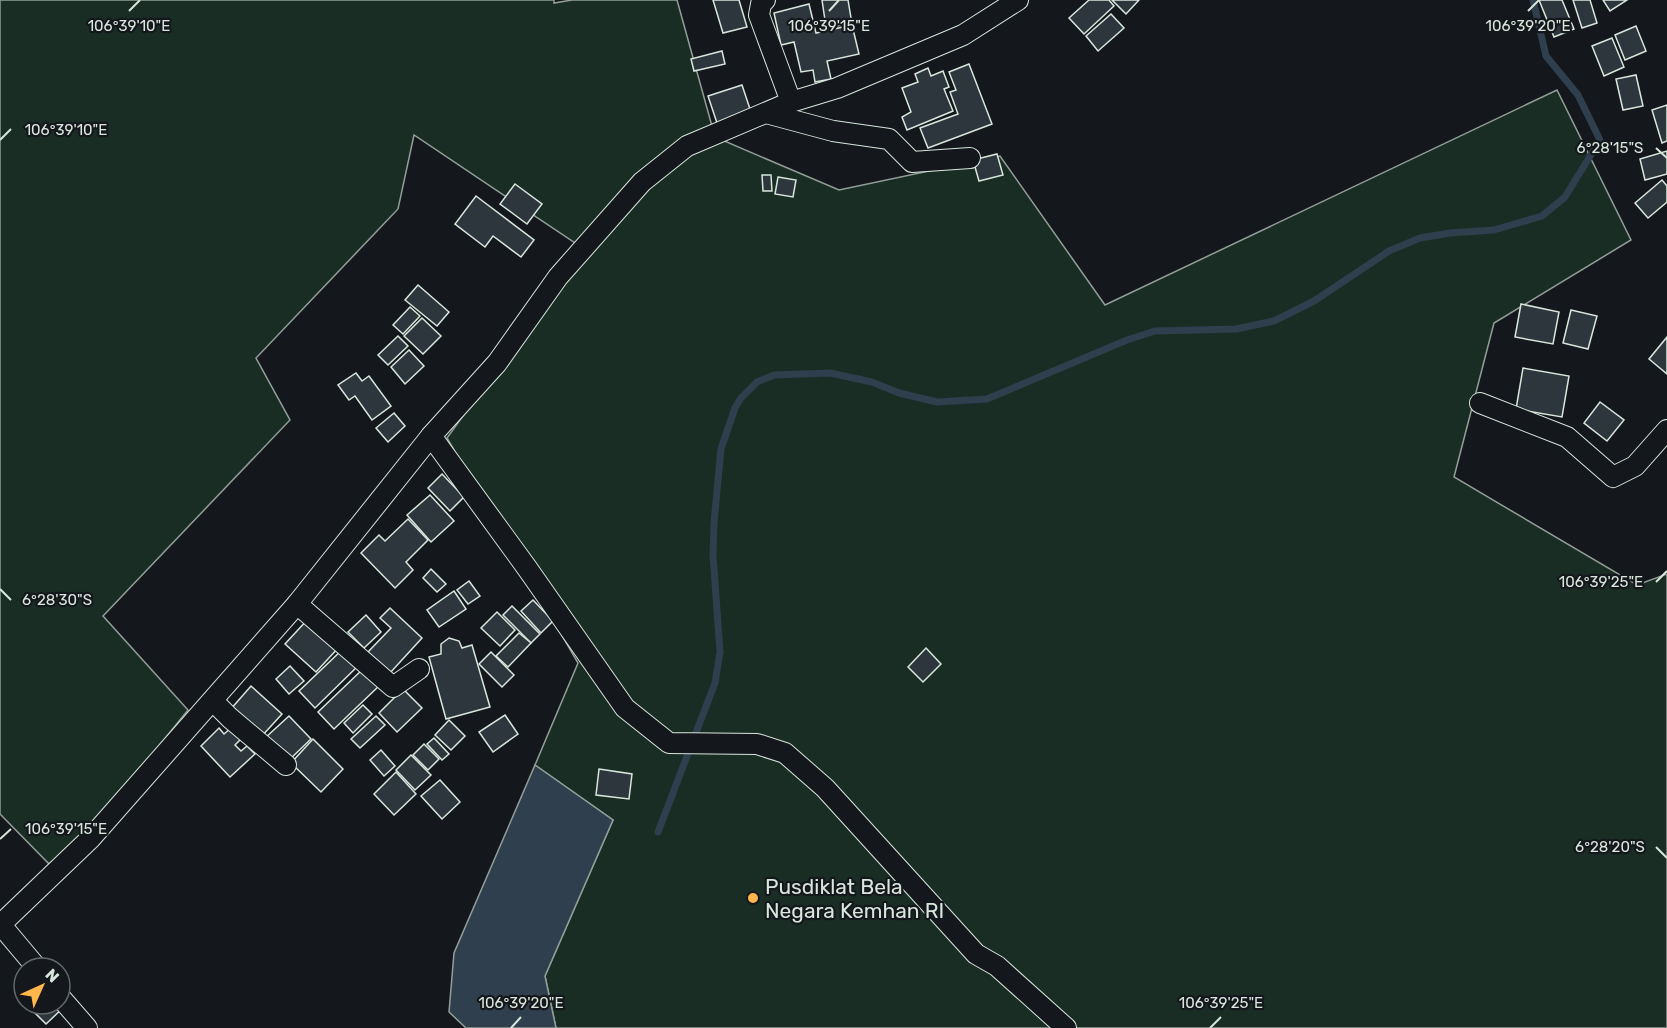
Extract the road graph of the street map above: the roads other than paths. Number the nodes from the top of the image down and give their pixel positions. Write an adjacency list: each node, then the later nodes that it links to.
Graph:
1 (765, 0): 3 (street)
2 (1018, 0): 3 (street)
3 (791, 102): 4 (street)
4 (766, 113): 5 (street); 8 (street)
5 (970, 158)
6 (1480, 403): 7 (street)
7 (1667, 430)
8 (431, 436): 9 (street); 17 (street)
9 (297, 604): 10 (street); 11 (street)
10 (419, 669)
11 (213, 701): 12 (street); 13 (street)
12 (286, 765)
13 (0, 925): 14 (street)
14 (26, 956)
15 (72, 1011): 16 (street)
16 (87, 1028)
17 (1066, 1028)

